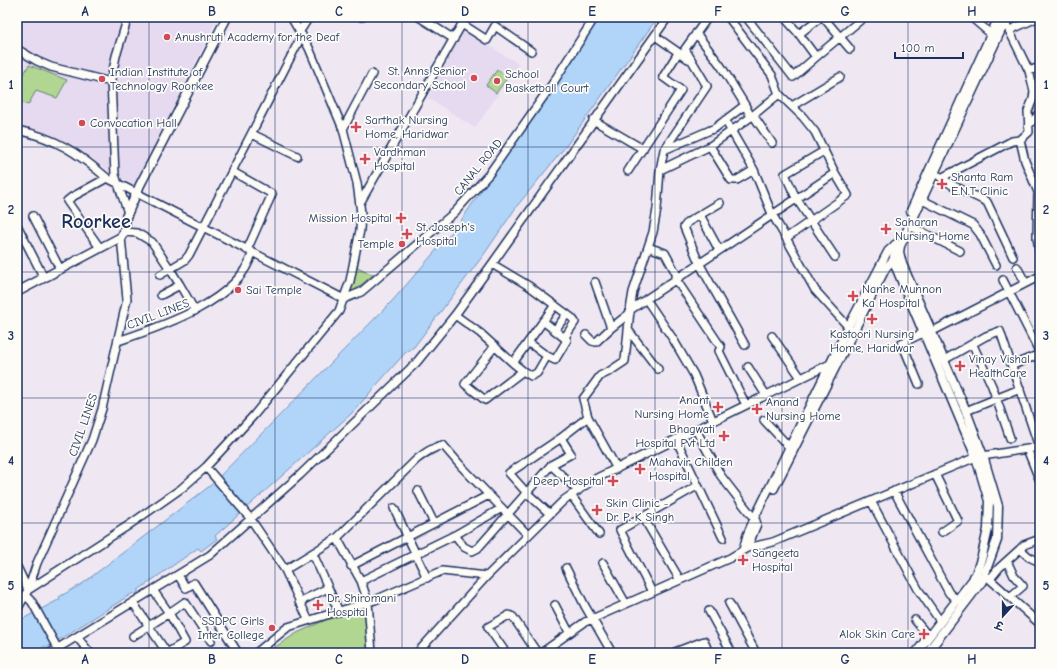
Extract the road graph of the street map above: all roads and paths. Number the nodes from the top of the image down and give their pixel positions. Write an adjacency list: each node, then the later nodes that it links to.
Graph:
1 (128, 17): 37 (street)
2 (227, 17): 66 (main road)
3 (291, 17): 20 (street)
4 (309, 17): 20 (street)
5 (419, 17): 26 (street)
6 (466, 17): 18 (street)
7 (595, 17): 108 (street, CANAL ROAD)
8 (668, 17): 24 (street)
9 (708, 17): 21 (street)
10 (728, 17): 38 (street)
11 (746, 17): 31 (street)
12 (784, 17): 22 (street)
13 (822, 17): 22 (street); 25 (street)
14 (864, 17): 25 (street)
15 (971, 17): 23 (street)
16 (1039, 17): 19 (street)
17 (1004, 19): 19 (street); 23 (main road); 62 (main road)
18 (462, 24): 26 (street); 29 (street)
19 (1010, 30): 34 (street)
20 (301, 33): 46 (street); 49 (street)
21 (696, 33): 39 (street); 54 (street)
22 (799, 34): 31 (street)
23 (991, 34): 81 (main road)
24 (655, 36): 30 (street); 43 (street)
25 (839, 37): 28 (street); 31 (street)
26 (454, 40): 69 (street)
27 (17, 49): 37 (street)
28 (850, 49)
29 (531, 51)
30 (678, 52): 32 (street); 53 (street)
31 (816, 57)
32 (688, 59)
33 (1040, 69): 34 (street)
34 (1029, 71): 45 (street)
35 (372, 74): 46 (street)
36 (840, 77): 40 (street)
37 (112, 82): 64 (street)
38 (779, 94): 40 (street); 42 (street)
39 (745, 105): 42 (street); 44 (street)
40 (792, 106): 55 (street)
41 (1040, 113): 45 (street)
42 (750, 117): 48 (street); 51 (street)
43 (593, 120): 53 (street); 92 (street)
44 (725, 120): 48 (street); 54 (street)
45 (1028, 126): 50 (street)
46 (342, 129): 69 (street)
47 (17, 130): 63 (street)
48 (731, 131): 52 (street); 58 (street)
49 (252, 134): 56 (street); 60 (street)
50 (1020, 140): 62 (street); 65 (street)
51 (772, 143)
52 (710, 146): 57 (street); 58 (street)
53 (642, 149): 59 (street)
54 (664, 150): 57 (street)
55 (824, 151): 61 (street); 67 (street)
56 (297, 156)
57 (660, 170): 82 (street)
58 (754, 170): 72 (street)
59 (628, 171)
60 (233, 172): 78 (street); 86 (street, CIVIL LINES)
61 (835, 173): 67 (street); 75 (street)
62 (938, 175): 68 (main road); 90 (street)
63 (107, 178): 64 (street); 83 (street)
64 (117, 183): 66 (street); 71 (street)
65 (1039, 191): 87 (street)
66 (137, 192): 71 (main road); 78 (street)
67 (796, 198): 72 (street); 75 (street)
68 (922, 200): 77 (main road); 93 (street)
69 (360, 203): 108 (street)
70 (720, 203): 73 (street)
71 (128, 212): 79 (main road)
72 (772, 214): 80 (street); 84 (street)
73 (700, 215): 84 (street); 91 (street)
74 (33, 216): 95 (street)
75 (810, 222): 80 (street); 89 (street)
76 (17, 225): 99 (street)
77 (910, 226): 85 (street); 88 (main road)
78 (204, 228): 86 (street); 96 (street)
79 (123, 234): 83 (main road); 96 (street); 124 (street, CIVIL LINES)
80 (786, 238): 118 (street)
81 (896, 244): 88 (main road); 118 (street)
82 (648, 247): 100 (street); 112 (street)
83 (100, 248): 95 (main road)
84 (719, 250): 91 (street)
85 (960, 251)
86 (249, 252): 108 (street); 111 (street, CIVIL LINES)
87 (1040, 252)
88 (896, 255): 118 (street); 120 (main road)
89 (835, 257)
90 (1013, 257)
91 (699, 263): 100 (street); 126 (street)
92 (492, 264): 110 (street); 114 (street)
93 (996, 265)
94 (1017, 267): 103 (street)
95 (60, 269): 99 (main road)
96 (170, 269): 97 (street); 104 (street)
97 (160, 275)
98 (1040, 276): 103 (street)
99 (44, 278): 105 (main road)
100 (677, 278): 109 (street); 143 (street)
101 (1003, 280): 106 (street)
102 (595, 282): 116 (street)
103 (1025, 282): 106 (street)
104 (180, 284): 107 (street); 111 (street)
105 (18, 289)
106 (1009, 291): 120 (street); 129 (street)
107 (161, 295)
108 (344, 299): 157 (street)
109 (646, 299): 112 (street); 147 (street)
110 (555, 305): 113 (street); 115 (street)
111 (195, 311): 124 (street, CIVIL LINES)
112 (630, 311): 116 (street); 119 (street)
113 (567, 314): 117 (street); 123 (street)
114 (455, 315): 128 (street); 174 (street)
115 (543, 321): 117 (street); 125 (street)
116 (611, 328): 121 (street)
117 (555, 330): 123 (street)
118 (850, 330): 133 (street)
119 (629, 331): 136 (street); 145 (street)
120 (927, 332): 131 (main road); 139 (street); 155 (main road)
121 (586, 335)
122 (772, 336): 138 (street)
123 (565, 337): 130 (street)
124 (118, 341): 204 (street, CIVIL LINES)
125 (528, 342): 130 (street); 132 (street)
126 (745, 345)
127 (973, 345): 131 (street); 134 (street); 142 (street)
128 (495, 346): 132 (street); 137 (street)
129 (1040, 353): 134 (street)
130 (547, 356): 137 (street)
131 (944, 360): 144 (main road)
132 (513, 363): 137 (street)
133 (833, 364): 138 (street); 153 (street)
134 (1013, 365): 140 (street)
135 (748, 367): 141 (street)
136 (658, 369)
137 (523, 371)
138 (801, 378): 141 (street)
139 (919, 384)
140 (1020, 389): 142 (street); 152 (street)
141 (766, 395): 143 (street)
142 (996, 399): 144 (street); 150 (street)
143 (746, 405): 147 (street)
144 (966, 411): 155 (main road)
145 (588, 417): 149 (street); 158 (street)
146 (764, 420): 153 (street)
147 (713, 421): 148 (street)
148 (696, 430): 151 (street); 175 (street)
149 (561, 438): 156 (street); 165 (street)
150 (1010, 438)
151 (676, 439): 158 (street); 161 (street)
152 (1040, 447): 154 (street)
153 (791, 449): 175 (street)
154 (1027, 449): 155 (street); 160 (street)
155 (979, 456): 159 (street); 199 (main road)
156 (551, 465): 162 (street); 165 (street)
157 (206, 467): 174 (street); 204 (street)
158 (617, 469): 162 (street)
159 (935, 474): 163 (street); 177 (street)
160 (1040, 481)
161 (697, 486): 173 (street); 183 (street)
162 (578, 490): 167 (street)
163 (894, 491): 168 (street); 207 (street)
164 (418, 492): 176 (street)
165 (526, 492): 171 (street); 172 (street)
166 (489, 495): 170 (street); 176 (street); 182 (street)
167 (571, 495): 171 (street); 178 (street)
168 (871, 501): 185 (street); 221 (street)
169 (394, 508): 181 (street)
170 (502, 508): 172 (street); 179 (street)
171 (550, 514): 180 (street)
172 (509, 515): 179 (street); 180 (street)
173 (643, 517): 200 (street); 205 (street)
174 (250, 518): 195 (street); 196 (street)
175 (756, 521): 185 (street)
176 (434, 524): 181 (street)
177 (942, 532)
178 (599, 534)
179 (456, 535): 188 (street)
180 (528, 535): 197 (street)
181 (408, 537): 188 (street); 192 (street)
182 (337, 538): 187 (street); 192 (street)
183 (723, 538)
184 (1040, 539): 186 (street)
185 (745, 549): 200 (street)
186 (1020, 549): 189 (street); 190 (street)
187 (313, 554): 195 (street); 202 (street)
188 (416, 554): 198 (street); 201 (street)
189 (1007, 561): 199 (street); 206 (street)
190 (1040, 562)
191 (603, 564): 212 (street)
192 (351, 566): 201 (street)
193 (17, 567): 204 (street)
194 (566, 568): 218 (street)
195 (285, 570): 208 (street)
196 (178, 575): 203 (street); 235 (street)
197 (487, 576): 198 (street); 238 (street)
198 (427, 578): 209 (street)
199 (983, 578): 206 (street); 207 (main road); 233 (main road)
200 (680, 580): 205 (street)
201 (361, 581): 209 (street)
202 (328, 588): 208 (street); 216 (street)
203 (153, 590): 217 (street); 227 (street)
204 (27, 592): 214 (street, CIVIL LINES); 230 (street)
205 (652, 592): 212 (street)
206 (1010, 597): 222 (street)
207 (957, 600): 221 (main road)
208 (299, 602): 220 (street)
209 (368, 602): 216 (street); 237 (street)
210 (729, 603): 246 (street)
211 (134, 604): 223 (street)
212 (626, 604): 218 (street)
213 (555, 605): 224 (street)
214 (17, 610)
215 (709, 611): 245 (street)
216 (339, 612): 220 (street)
217 (168, 613): 223 (street); 228 (street); 231 (street)
218 (592, 619): 224 (street); 241 (street)
219 (915, 620): 226 (street)
220 (307, 621): 232 (street)
221 (940, 621): 226 (main road)
222 (1040, 624)
223 (149, 626): 225 (street); 231 (street)
224 (569, 632): 240 (street)
225 (133, 636)
226 (928, 636): 233 (main road)
227 (77, 637): 230 (street); 234 (street)
228 (211, 640)
229 (694, 645): 242 (street); 243 (street); 244 (street)
230 (56, 650)
231 (177, 650)
232 (266, 650): 236 (street)
233 (922, 652)
234 (90, 653)
235 (238, 653)
236 (256, 653)
237 (372, 653)
238 (417, 653)
239 (506, 653): 240 (street)
240 (540, 653)
241 (612, 653)
242 (675, 653)
243 (698, 653)
244 (710, 653)
245 (732, 653)
246 (756, 653)

